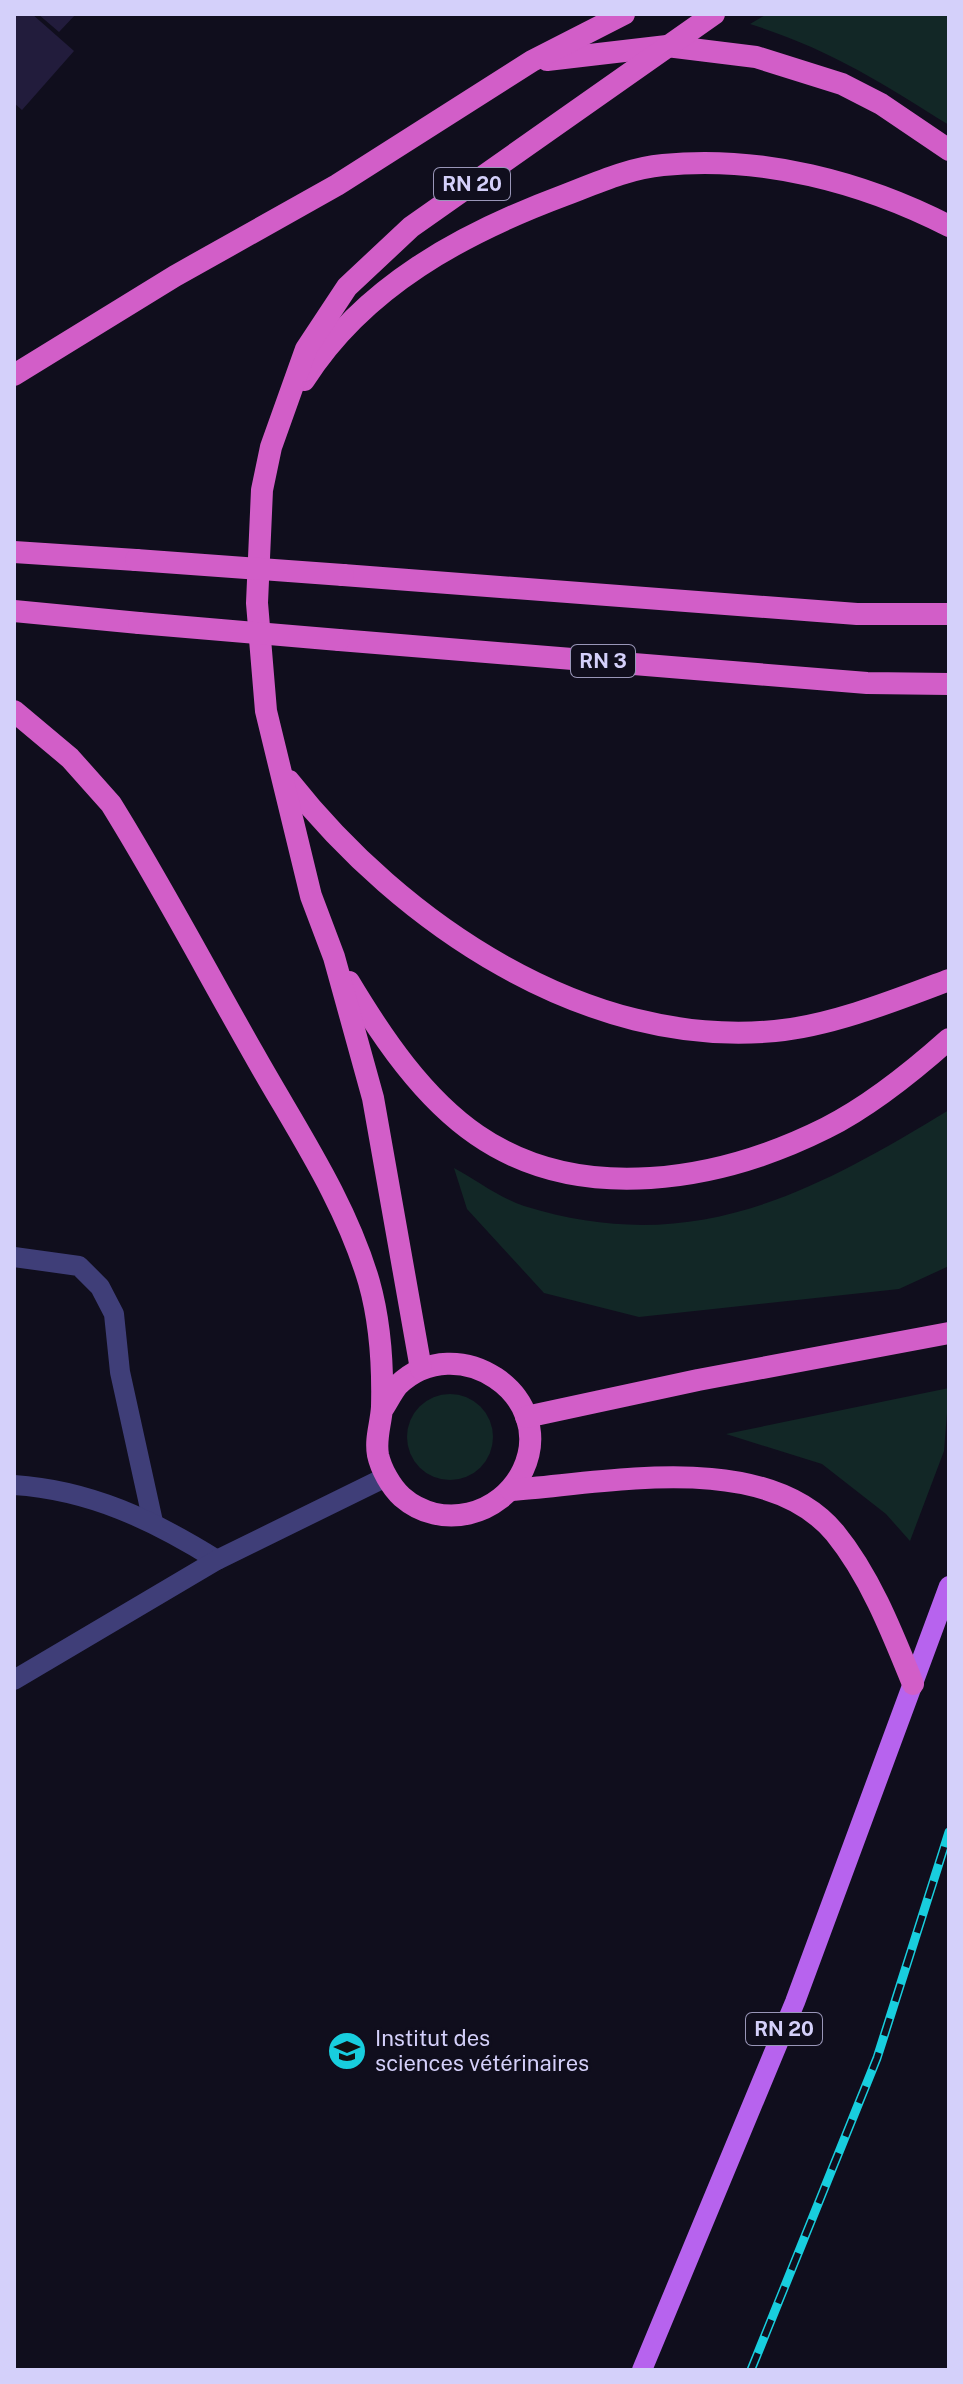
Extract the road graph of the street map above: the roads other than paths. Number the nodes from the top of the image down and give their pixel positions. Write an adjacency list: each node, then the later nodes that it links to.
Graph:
1 (624, 14): 4 (highway)
2 (714, 14): 3 (highway, RN 20)
3 (667, 46): 4 (highway); 5 (highway); 8 (highway, RN 20)
4 (532, 61): 7 (highway)
5 (949, 150)
6 (949, 226): 8 (highway)
7 (14, 375)
8 (288, 405): 14 (highway)
9 (14, 552): 11 (highway, bridge)
10 (14, 611): 12 (highway, RN 3, bridge)
11 (949, 614)
12 (949, 684)
13 (14, 711): 21 (highway)
14 (284, 774): 15 (highway); 16 (highway)
15 (334, 957): 17 (highway); 20 (highway)
16 (949, 980)
17 (949, 1039)
18 (14, 1257): 26 (street)
19 (949, 1333): 22 (highway)
20 (421, 1369): 21 (highway); 22 (highway)
21 (382, 1410): 23 (highway)
22 (526, 1417): 25 (highway)
23 (386, 1477): 25 (highway); 27 (street)
24 (14, 1485): 26 (street)
25 (511, 1490): 30 (highway)
26 (153, 1522): 27 (street)
27 (217, 1560): 29 (street)
28 (949, 1586): 30 (main road, RN 20)
29 (14, 1680)
30 (913, 1684): 31 (main road, RN 20)
31 (642, 2370)

